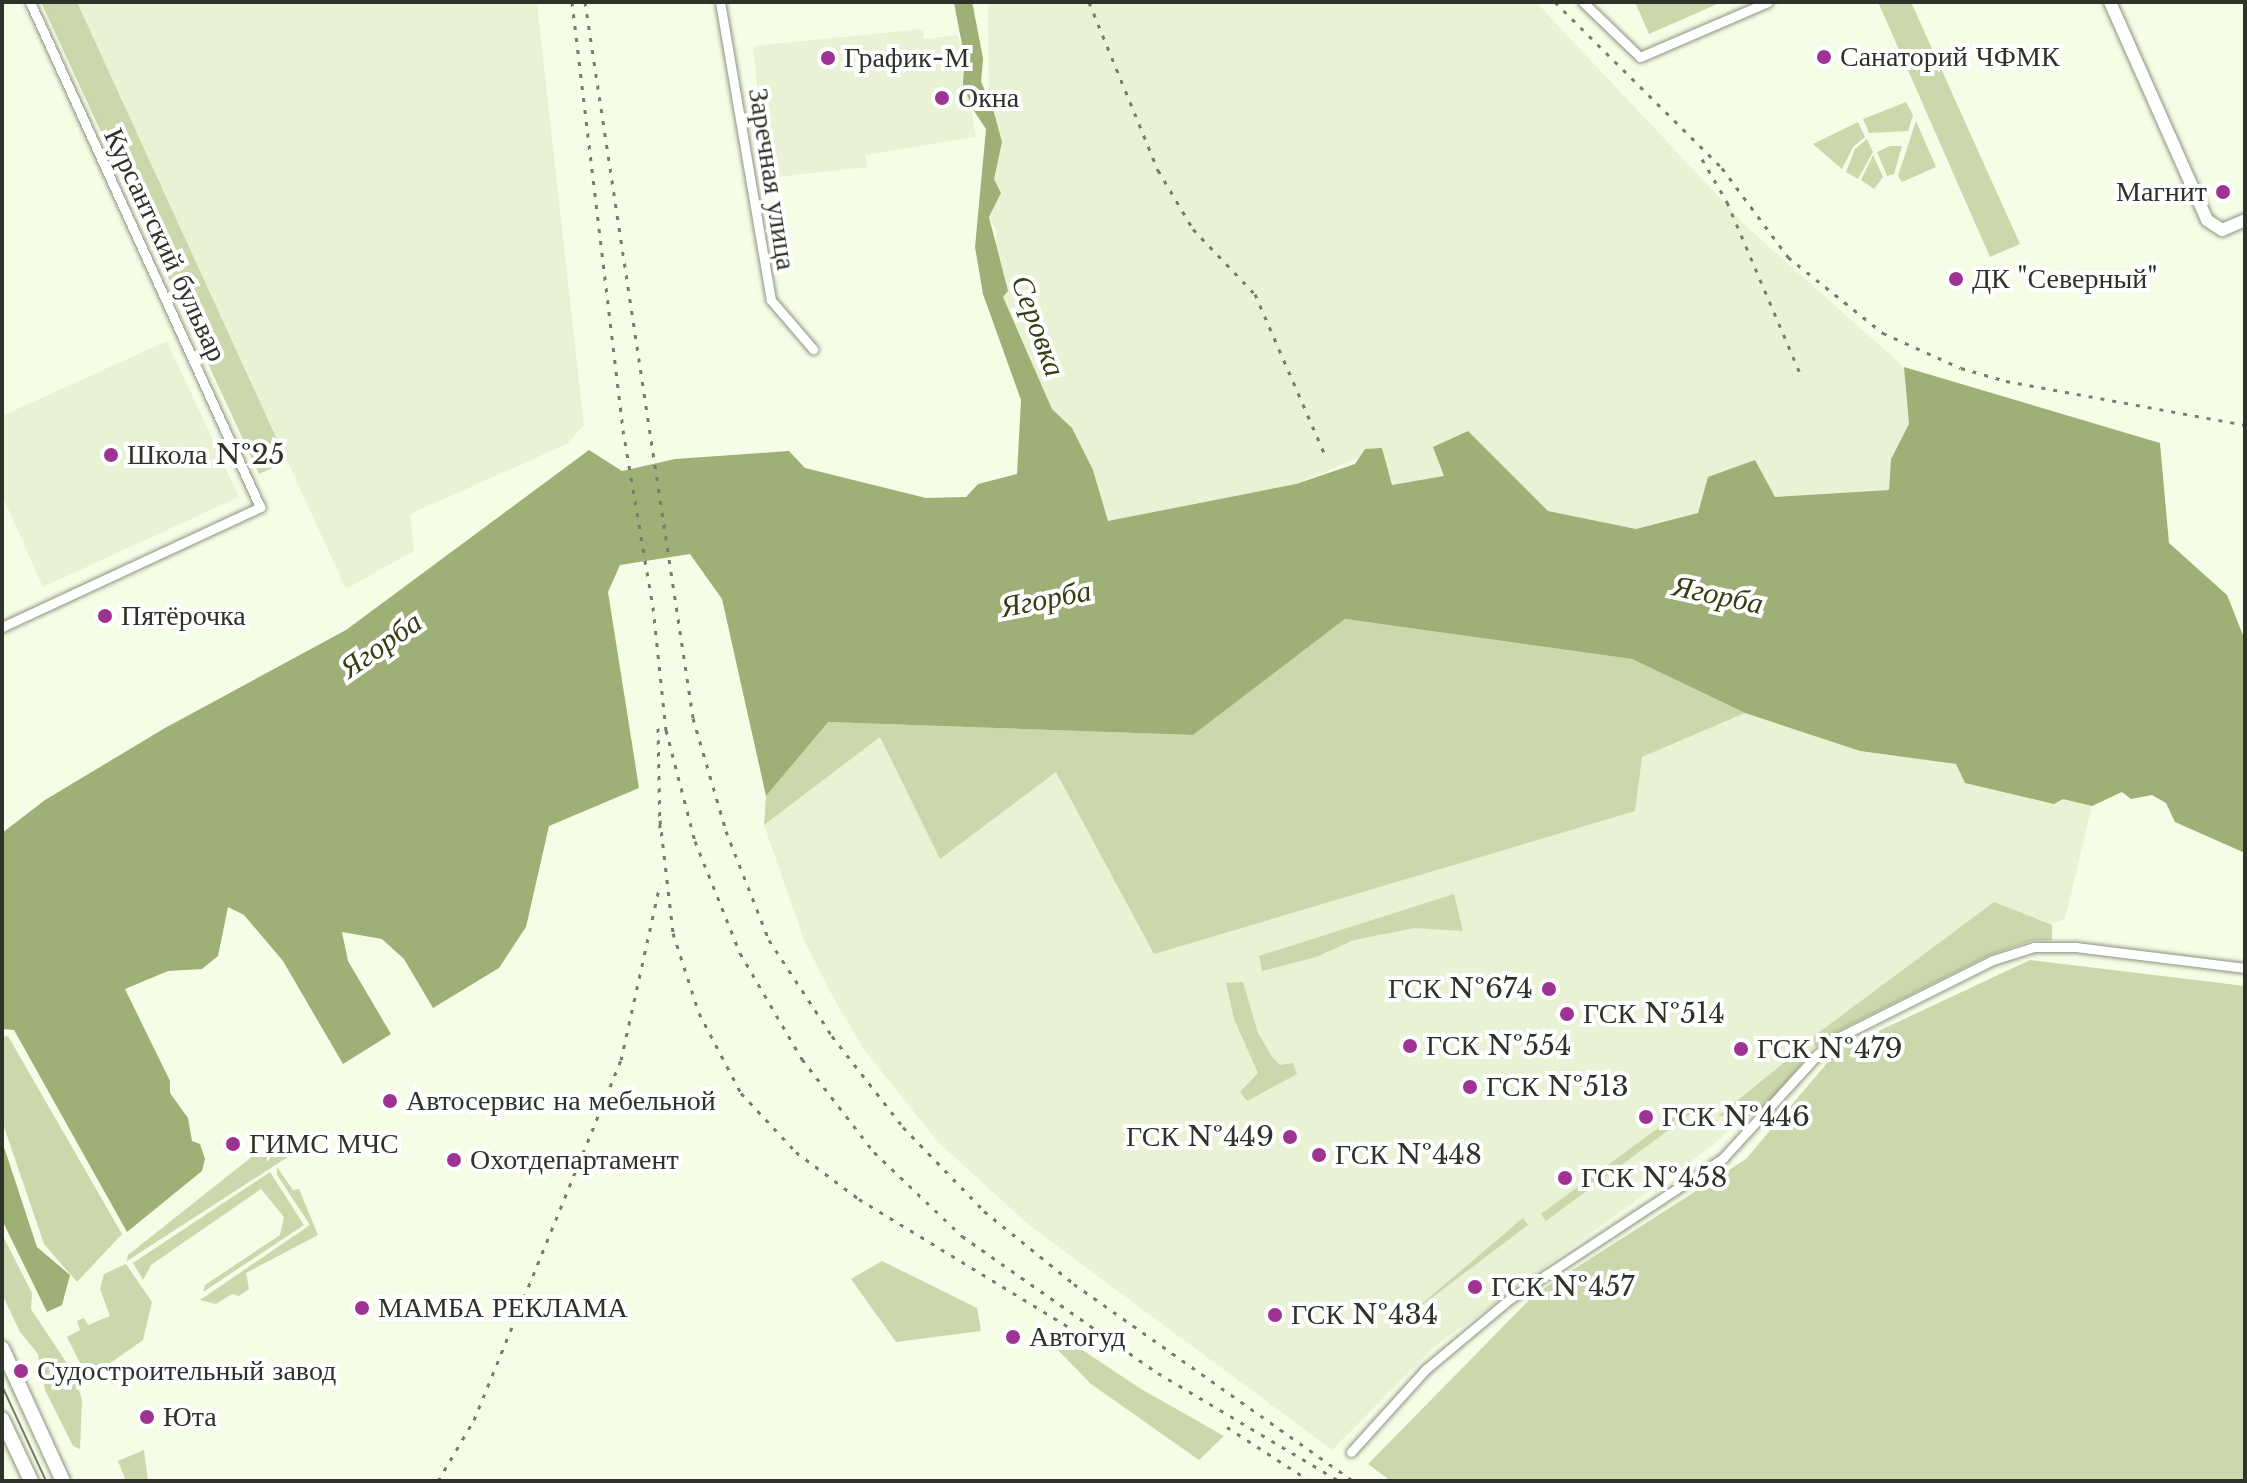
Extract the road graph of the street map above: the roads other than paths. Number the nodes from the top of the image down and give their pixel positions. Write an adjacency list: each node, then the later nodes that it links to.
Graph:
1 (30, 2): 8 (street, Курсантский бульвар)
2 (720, 2): 7 (street, Заречная улица)
3 (1583, 2): 4 (street)
4 (1768, 2)
5 (2110, 2): 6 (street)
6 (2245, 220)
7 (813, 349)
8 (2, 627)
9 (2245, 968): 12 (street)
10 (2, 1348): 14 (main road)
11 (2, 1419): 13 (main road)
12 (1351, 1452)
13 (31, 1481)
14 (63, 1481)

